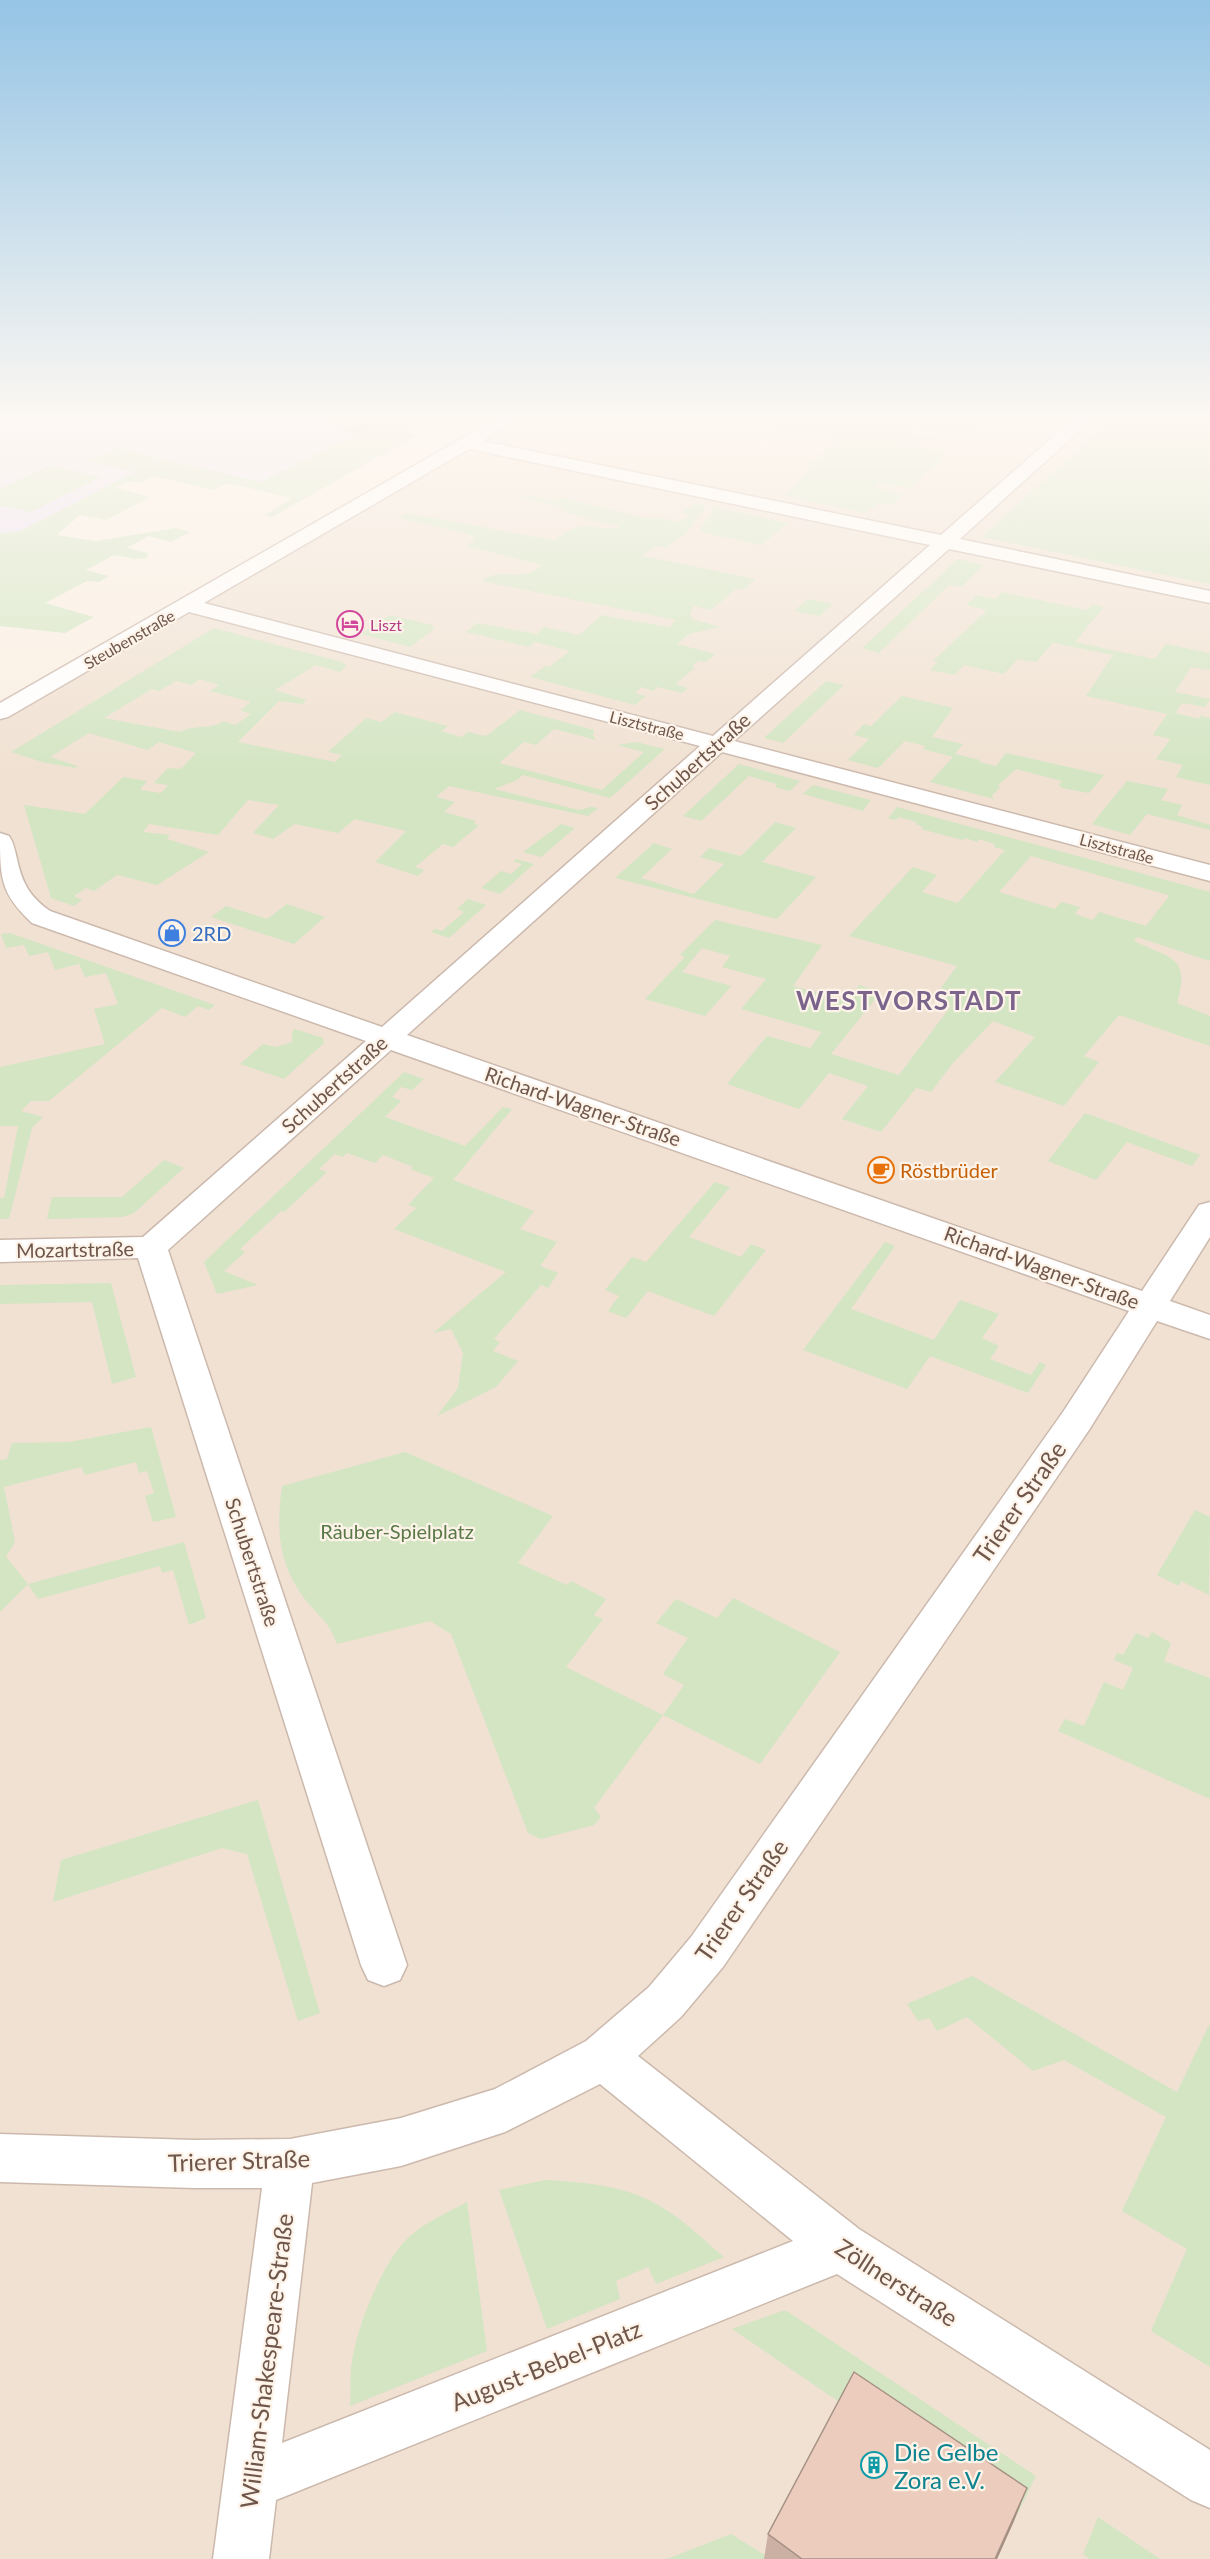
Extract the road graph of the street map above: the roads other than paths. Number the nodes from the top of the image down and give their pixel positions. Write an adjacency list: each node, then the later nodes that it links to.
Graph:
1 (301, 539): 6 (street, Steubenstraße)
2 (932, 539): 4 (street)
3 (947, 539): 4 (street, Schubertstraße)
4 (944, 542): 5 (street); 8 (street, Schubertstraße)
5 (1210, 597)
6 (188, 605): 7 (street, Steubenstraße); 8 (street, Lisztstraße)
7 (0, 712)
8 (718, 743): 10 (street, Lisztstraße); 11 (street, Schubertstraße)
9 (0, 841): 11 (street, Richard-Wagner-Straße)
10 (1210, 873)
11 (386, 1037): 13 (street, Schubertstraße); 15 (street, Richard-Wagner-Straße)
12 (1210, 1212): 15 (street, Trierer Straße)
13 (151, 1247): 14 (street, Mozartstraße); 17 (street, Schubertstraße)
14 (0, 1251)
15 (1149, 1305): 16 (street, Richard-Wagner-Straße); 18 (street, Trierer Straße)
16 (1210, 1327)
17 (384, 1965)
18 (603, 2056): 20 (street, Trierer Straße); 21 (street, Zöllnerstraße)
19 (0, 2158): 20 (street, Trierer Straße)
20 (290, 2163): 23 (street, William-Shakespeare-Straße)
21 (841, 2247): 22 (street, Zöllnerstraße); 23 (street, August-Bebel-Platz)
22 (1210, 2481)
23 (251, 2483): 24 (street, William-Shakespeare-Straße)
24 (241, 2559)

